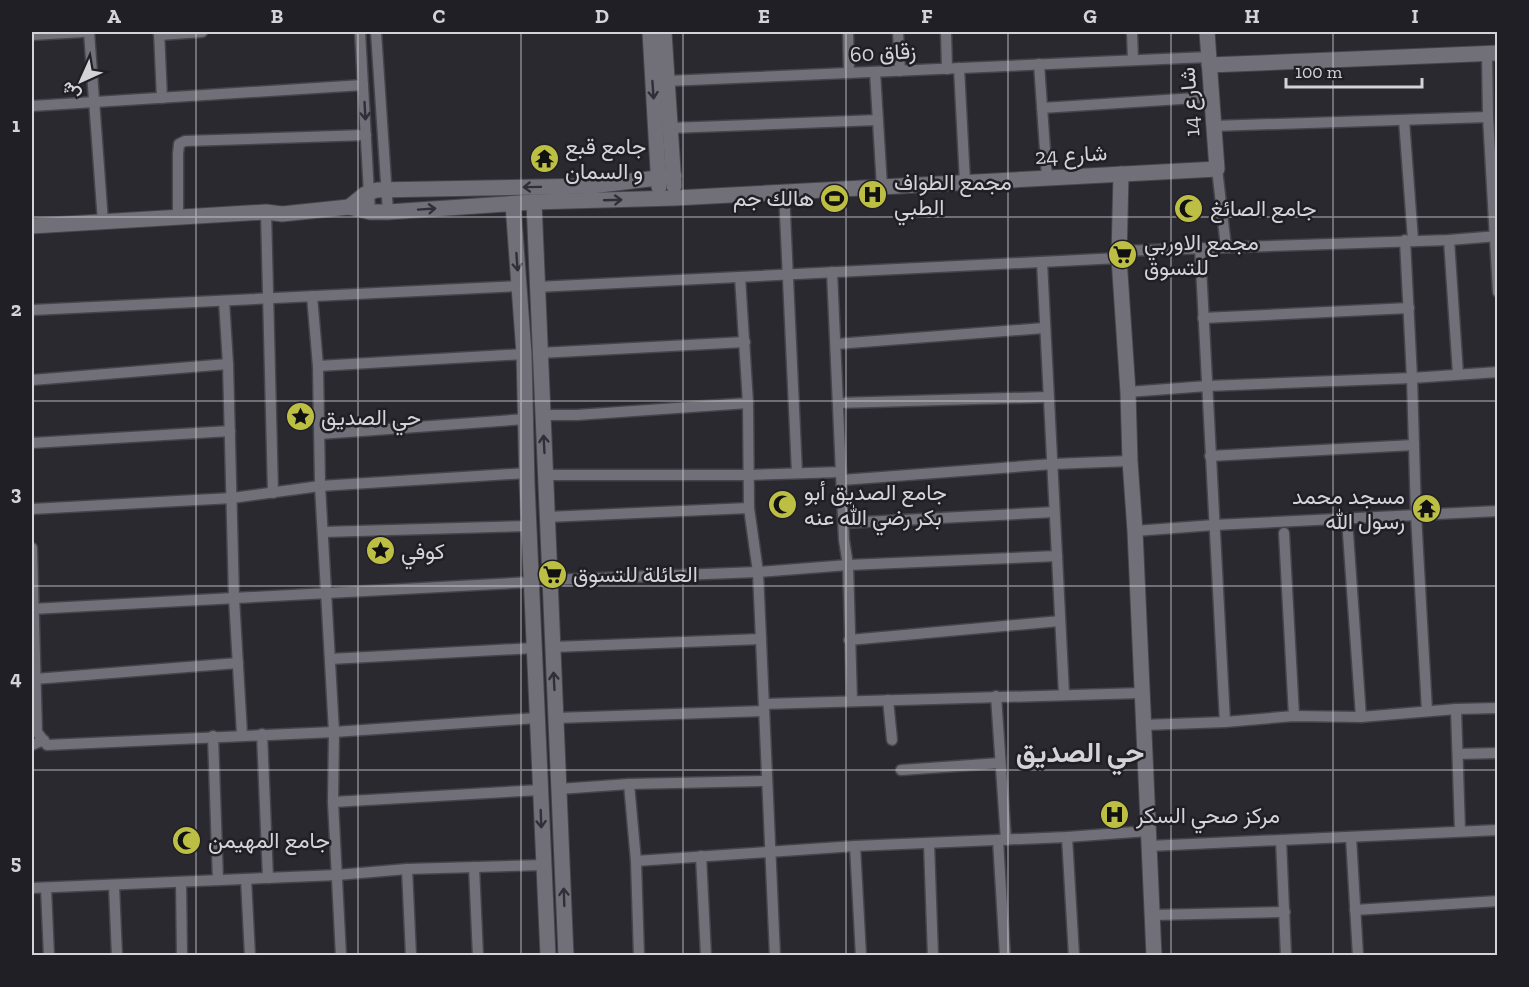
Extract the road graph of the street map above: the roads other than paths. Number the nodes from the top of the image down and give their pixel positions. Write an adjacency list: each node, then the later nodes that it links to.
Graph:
1 (83, 32): 14 (street)
2 (89, 32): 28 (street)
3 (202, 32): 13 (street)
4 (360, 32): 25 (street)
5 (376, 32): 45 (street)
6 (650, 32): 41 (street, one-way to 41)
7 (664, 32): 24 (street)
8 (848, 32): 23 (street)
9 (898, 32): 21 (street)
10 (946, 32): 20 (street)
11 (1132, 32): 16 (street)
12 (1207, 32): 17 (street, شارع 14)
13 (159, 33): 27 (street)
14 (32, 35)
15 (1492, 53): 17 (street); 31 (street)
16 (1133, 60): 17 (street, زقاق 60); 18 (street, زقاق 60)
17 (1208, 61): 26 (street, شارع 14)
18 (1039, 64): 19 (street, زقاق 60); 30 (street)
19 (958, 68): 20 (street, زقاق 60); 43 (street)
20 (947, 69): 21 (street, زقاق 60)
21 (900, 71): 22 (street, زقاق 60)
22 (875, 72): 23 (street, زقاق 60); 32 (street)
23 (849, 73): 24 (street, زقاق 60)
24 (667, 81): 35 (street)
25 (363, 85): 27 (street); 37 (street, one-way to 37)
26 (1211, 97): 30 (street); 34 (street, شارع 14)
27 (162, 98): 28 (street)
28 (94, 102): 29 (street); 57 (street)
29 (32, 106)
30 (1042, 108): 42 (street)
31 (1488, 117): 33 (street); 36 (street)
32 (878, 120): 35 (street); 44 (street)
33 (1404, 120): 34 (street); 62 (street)
34 (1213, 126): 38 (street, شارع 14)
35 (670, 128): 41 (street)
36 (1493, 130): 40 (street)
37 (366, 135): 46 (street); 56 (street)
38 (1217, 169): 39 (street, شارع 24); 64 (street)
39 (1121, 174): 42 (street, شارع 24); 66 (street)
40 (1494, 175): 61 (street)
41 (666, 177): 45 (street, one-way to 45); 48 (street); 49 (street)
42 (1047, 178): 43 (street, شارع 24)
43 (965, 183): 44 (street, شارع 24)
44 (882, 187): 47 (street, شارع 24)
45 (386, 189): 46 (street); 55 (street)
46 (369, 191): 52 (street); 54 (street)
47 (784, 192): 48 (street, شارع 24); 69 (street)
48 (675, 198): 49 (street, شارع 24)
49 (658, 199): 50 (street, شارع 24, one-way to 49)
50 (534, 202): 51 (street, شارع 24); 59 (street)
51 (513, 204): 55 (street, شارع 24, one-way to 51); 60 (street)
52 (349, 207): 53 (street); 54 (street, شارع 24)
53 (266, 212): 56 (street); 75 (street)
54 (370, 212): 55 (street, شارع 24)
55 (388, 212)
56 (178, 218): 57 (street)
57 (103, 222): 58 (street)
58 (32, 226)
59 (535, 230): 60 (street); 72 (street)
60 (514, 232): 71 (street, one-way to 71)
61 (1496, 236): 63 (street); 73 (street)
62 (1409, 240): 63 (street); 64 (street); 77 (street)
63 (1449, 240): 88 (street)
64 (1226, 247): 65 (street)
65 (1200, 248): 66 (street); 79 (street)
66 (1119, 255): 67 (street); 93 (street)
67 (1042, 262): 68 (street); 80 (street)
68 (832, 272): 69 (street); 82 (street)
69 (787, 275): 70 (street); 107 (street)
70 (740, 277): 72 (street); 81 (street)
71 (518, 286): 74 (street); 84 (street)
72 (537, 287): 83 (street)
73 (1497, 292)
74 (312, 296): 75 (street); 86 (street)
75 (267, 298): 76 (street); 112 (street)
76 (224, 301): 78 (street); 85 (street)
77 (1409, 308): 79 (street); 89 (street)
78 (32, 310)
79 (1203, 318): 92 (street)
80 (1044, 328): 82 (street); 94 (street)
81 (745, 342): 83 (street); 95 (street)
82 (836, 344): 96 (street)
83 (540, 353): 97 (street)
84 (524, 354): 86 (street); 98 (street)
85 (228, 364): 90 (street); 99 (street)
86 (318, 366): 100 (street)
87 (1497, 372): 88 (street); 91 (street)
88 (1458, 374): 89 (street)
89 (1413, 378): 92 (street); 102 (street)
90 (32, 380)
91 (1497, 381)
92 (1207, 386): 93 (street); 103 (street)
93 (1128, 392): 104 (street)
94 (1048, 397): 96 (street); 105 (street)
95 (748, 403): 97 (street); 109 (street)
96 (838, 403): 110 (street)
97 (543, 415): 108 (street, one-way to 97)
98 (526, 418): 100 (street); 106 (street)
99 (230, 431): 101 (street); 113 (street)
100 (320, 434): 111 (street)
101 (32, 443)
102 (1414, 445): 103 (street); 118 (street)
103 (1210, 456): 122 (street)
104 (1130, 461): 105 (street); 124 (street)
105 (1053, 464): 110 (street); 117 (street)
106 (527, 473): 111 (street); 123 (street)
107 (797, 473): 109 (street); 110 (street)
108 (545, 475): 109 (street); 119 (street)
109 (748, 475): 114 (street)
110 (842, 476): 121 (street)
111 (320, 486): 112 (street); 125 (street)
112 (273, 493): 113 (street)
113 (232, 498): 115 (street); 136 (street)
114 (749, 508): 119 (street); 132 (street)
115 (32, 509)
116 (1497, 511): 118 (street)
117 (1054, 512): 121 (street); 130 (street)
118 (1416, 515): 120 (street); 154 (street)
119 (547, 518): 129 (street)
120 (1347, 519): 122 (street); 156 (street)
121 (843, 523): 131 (street)
122 (1214, 525): 124 (street); 159 (street)
123 (529, 526): 125 (street); 128 (street)
124 (1136, 531): 146 (street)
125 (323, 532): 135 (street)
126 (1284, 533): 155 (street)
127 (32, 548): 137 (street)
128 (530, 555): 129 (street); 134 (street)
129 (549, 555): 133 (street)
130 (1057, 556): 131 (street); 138 (street)
131 (848, 565): 132 (street); 140 (street)
132 (758, 572): 133 (street); 139 (street)
133 (550, 580): 141 (street)
134 (531, 582): 135 (street); 142 (street)
135 (326, 594): 136 (street); 143 (street)
136 (234, 598): 137 (street); 144 (street)
137 (33, 609): 145 (street)
138 (1060, 621): 140 (street); 147 (street)
139 (761, 639): 141 (street); 151 (street)
140 (849, 640): 150 (street)
141 (553, 647): 158 (street, one-way to 141)
142 (534, 648): 143 (street); 157 (street)
143 (330, 659): 161 (street)
144 (238, 663): 145 (street); 162 (street)
145 (35, 679): 165 (street)
146 (1142, 693): 147 (street); 160 (street)
147 (1064, 694): 148 (street)
148 (996, 696): 149 (street); 170 (street)
149 (888, 700): 150 (street); 166 (street)
150 (852, 701): 151 (street)
151 (764, 708): 158 (street); 172 (street)
152 (1497, 708): 153 (street)
153 (1456, 709): 154 (street); 169 (street)
154 (1427, 711): 156 (street)
155 (1294, 716): 156 (street); 159 (street)
156 (1361, 717)
157 (537, 718): 161 (street); 175 (street)
158 (556, 718): 174 (street)
159 (1225, 722): 160 (street)
160 (1144, 725): 181 (street)
161 (334, 732): 163 (street); 176 (street)
162 (242, 734): 163 (street); 164 (street)
163 (262, 734): 193 (street)
164 (213, 736): 165 (street); 195 (street)
165 (44, 740): 167 (street)
166 (892, 740)
167 (32, 745)
168 (1497, 753): 169 (street)
169 (1458, 754): 177 (street)
170 (1000, 763): 171 (street); 182 (street)
171 (902, 770)
172 (767, 781): 173 (street); 186 (street)
173 (629, 784): 174 (street); 188 (street)
174 (559, 789): 212 (street, one-way to 174)
175 (540, 790): 176 (street); 189 (street, one-way to 189)
176 (333, 802): 192 (street)
177 (1460, 831): 178 (street); 180 (street)
178 (1497, 831)
179 (1067, 837): 181 (street); 182 (street); 219 (street)
180 (1351, 837): 183 (street); 201 (street)
181 (1148, 838): 183 (street); 203 (street)
182 (1002, 840): 184 (street); 218 (street)
183 (1281, 840): 202 (street)
184 (929, 844): 185 (street); 217 (street)
185 (855, 846): 186 (street); 216 (street)
186 (770, 851): 187 (street); 215 (street)
187 (701, 856): 188 (street); 214 (street)
188 (636, 861): 213 (street)
189 (543, 865): 190 (street); 211 (street)
190 (474, 867): 191 (street); 210 (street)
191 (407, 869): 192 (street); 209 (street)
192 (337, 875): 193 (street); 208 (street)
193 (268, 878): 194 (street)
194 (246, 879): 195 (street); 207 (street)
195 (218, 880): 196 (street)
196 (181, 882): 197 (street); 206 (street)
197 (114, 886): 199 (street); 205 (street)
198 (32, 888): 199 (street)
199 (46, 888): 204 (street)
200 (1497, 901): 201 (street)
201 (1355, 910): 222 (street)
202 (1285, 912): 203 (street); 221 (street)
203 (1152, 915): 220 (street)
204 (49, 956)
205 (117, 956)
206 (182, 956)
207 (250, 956)
208 (341, 956)
209 (411, 956)
210 (478, 956)
211 (548, 956)
212 (566, 956)
213 (639, 956)
214 (706, 956)
215 (775, 956)
216 (861, 956)
217 (933, 956)
218 (1005, 956)
219 (1074, 956)
220 (1154, 956)
221 (1286, 956)
222 (1358, 956)

